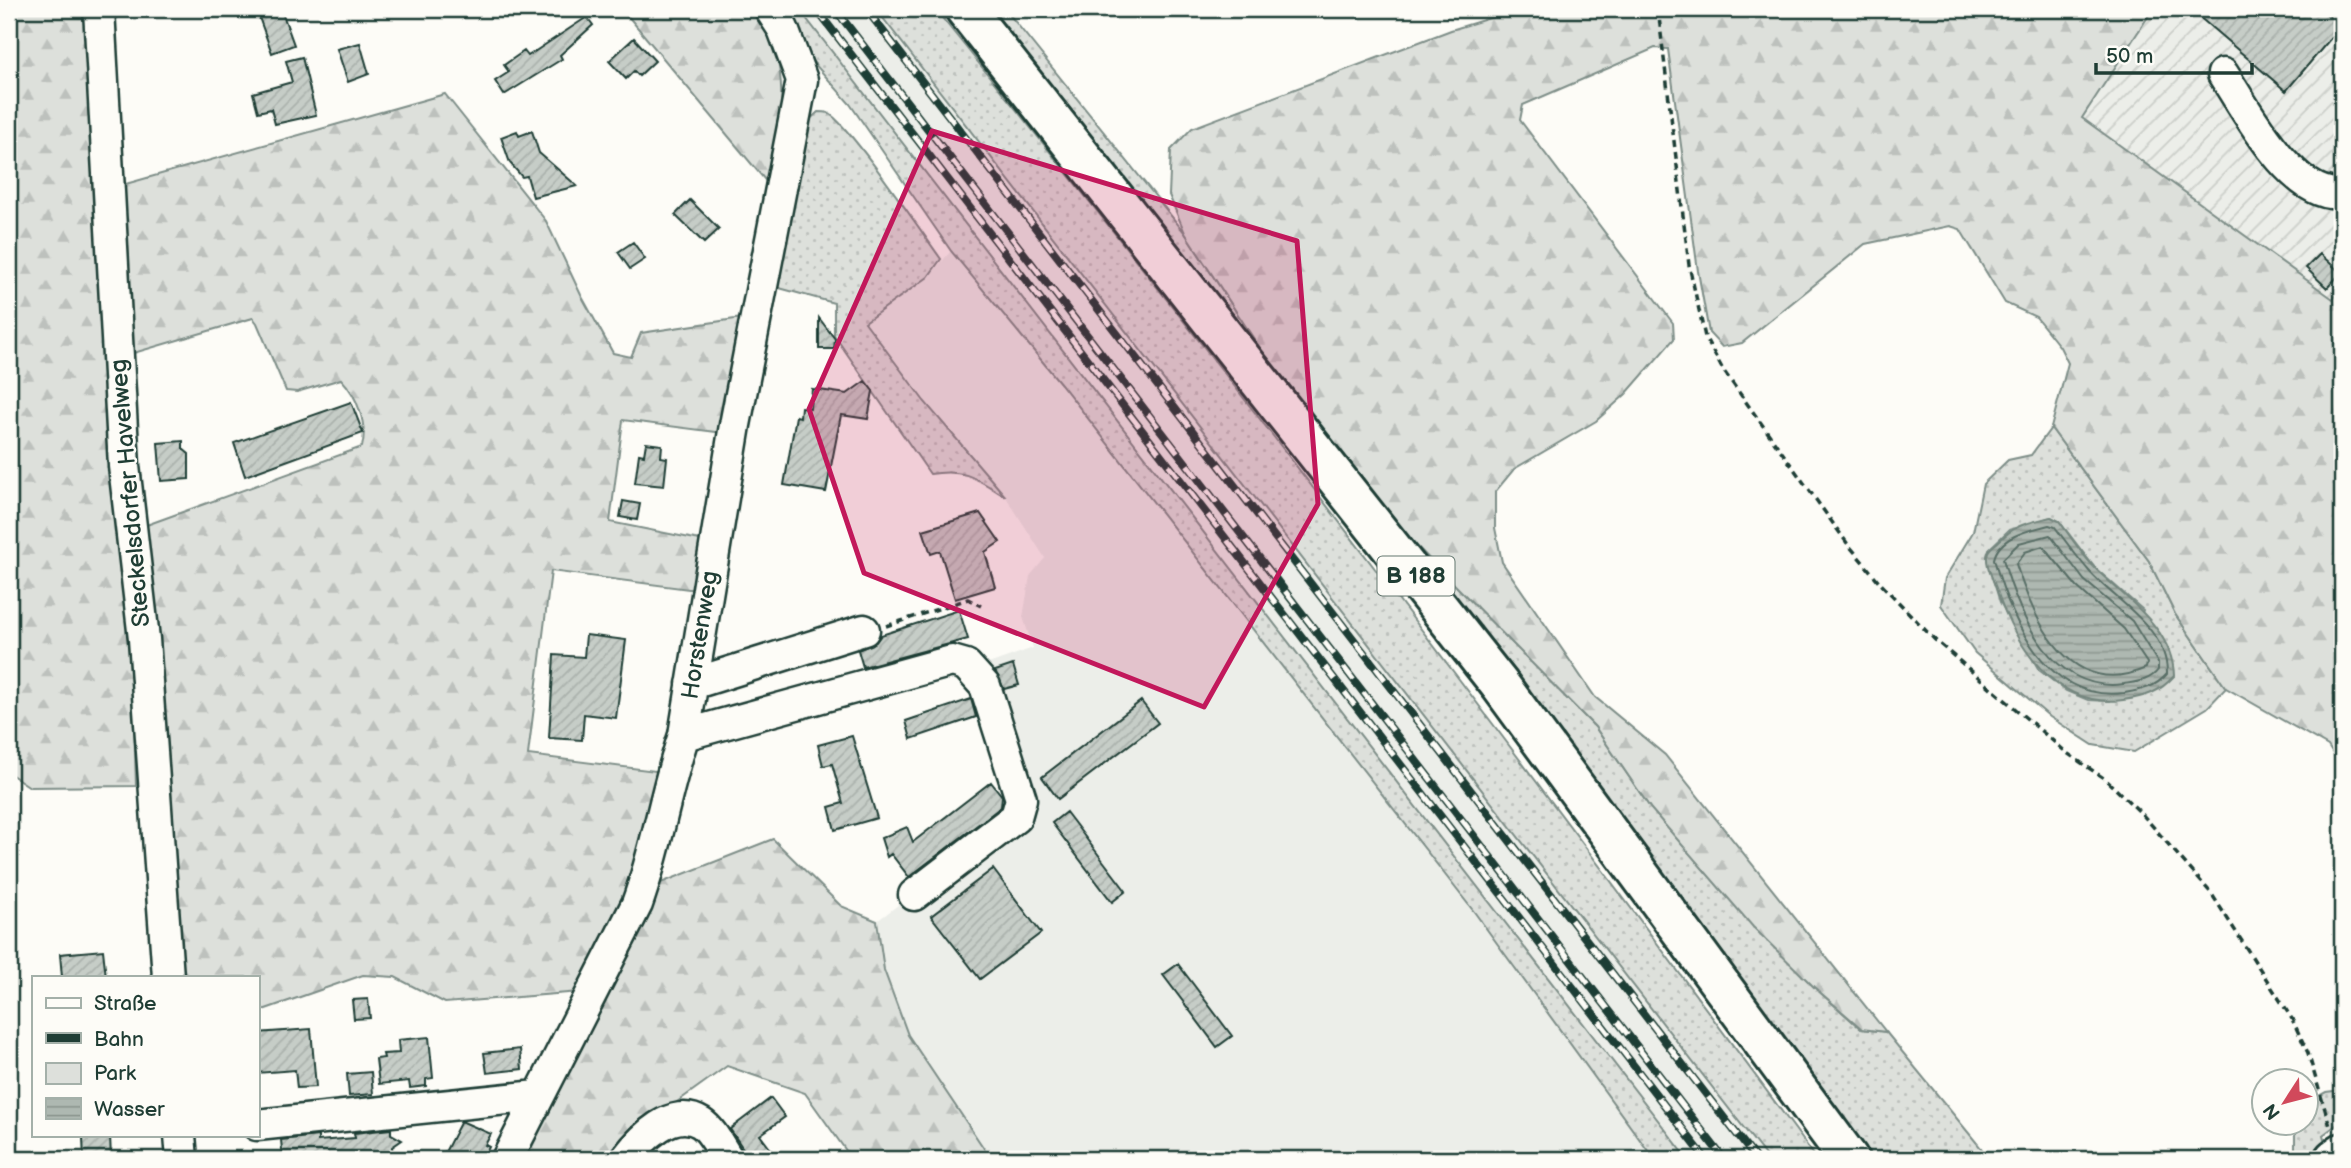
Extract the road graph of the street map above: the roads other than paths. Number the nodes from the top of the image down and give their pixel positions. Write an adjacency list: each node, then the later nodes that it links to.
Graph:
1 (99, 9): 10 (street, Steckelsdorfer Havelweg)
2 (770, 9): 7 (street, Horstenweg)
3 (965, 9): 18 (main road, B 188)
4 (2223, 74): 5 (street)
5 (2342, 193)
6 (864, 630): 7 (street)
7 (692, 684): 8 (street, Horstenweg)
8 (684, 735): 9 (street); 11 (street, Horstenweg)
9 (914, 895)
10 (168, 976)
11 (537, 1096): 12 (street); 15 (street, Horstenweg)
12 (259, 1125)
13 (180, 1136): 14 (street)
14 (182, 1159)
15 (507, 1159)
16 (626, 1159): 17 (street)
17 (728, 1159)
18 (1849, 1159)

